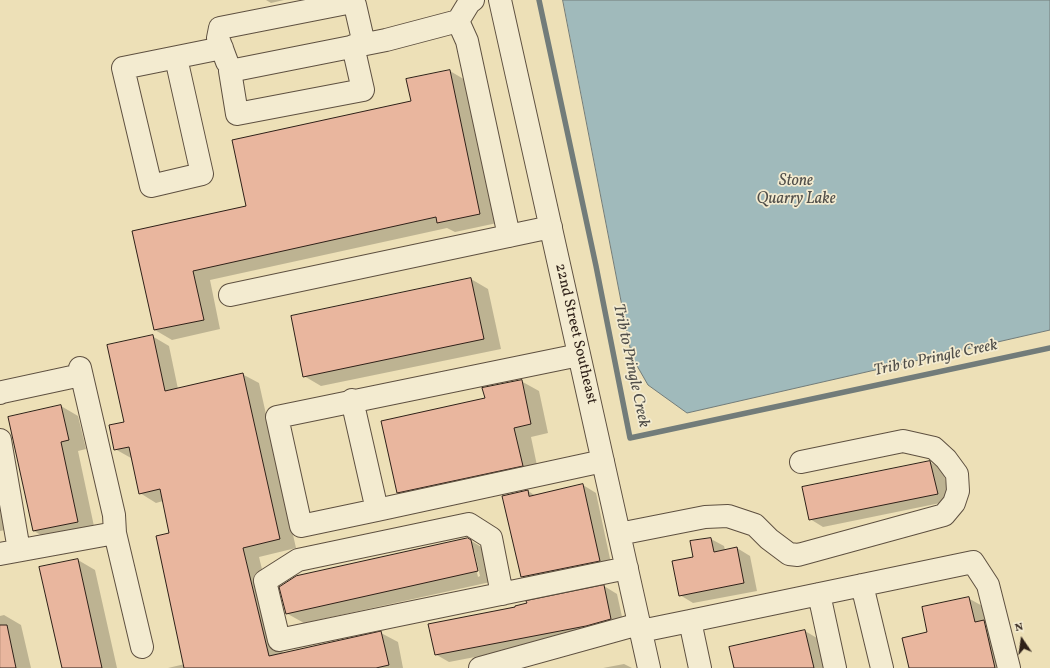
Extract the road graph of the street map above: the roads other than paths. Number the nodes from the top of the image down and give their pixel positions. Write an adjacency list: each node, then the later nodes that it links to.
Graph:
1 (472, 0): 3 (street)
2 (500, 0): 8 (street, 22nd Street Southeast)
3 (458, 21): 5 (street); 9 (street)
4 (221, 38): 5 (street); 6 (street); 7 (street)
5 (358, 45): 7 (street); 7 (street)
6 (176, 58): 6 (street)
7 (230, 71)
8 (551, 227): 9 (street); 11 (street, 22nd Street Southeast)
9 (509, 236): 10 (street)
10 (230, 295)
11 (579, 355): 13 (street); 15 (street, 22nd Street Southeast)
12 (0, 393): 18 (street)
13 (352, 400): 17 (street); 17 (street)
14 (0, 440): 20 (street)
15 (603, 461): 17 (street); 19 (street, 22nd Street Southeast)
16 (801, 462): 19 (street)
17 (377, 510)
18 (114, 533): 20 (street); 27 (street)
19 (619, 534): 21 (street, 22nd Street Southeast)
20 (10, 552)
21 (627, 568): 23 (street); 26 (street, 22nd Street Southeast)
22 (862, 585): 24 (street); 32 (street); 33 (street)
23 (502, 594): 23 (street)
24 (819, 594): 25 (street); 31 (street)
25 (690, 621): 26 (street); 30 (street)
26 (640, 628): 28 (street); 29 (street, 22nd Street Southeast)
27 (142, 647)
28 (480, 668)
29 (649, 668)
30 (700, 668)
31 (835, 668)
32 (882, 668)
33 (1009, 668)

